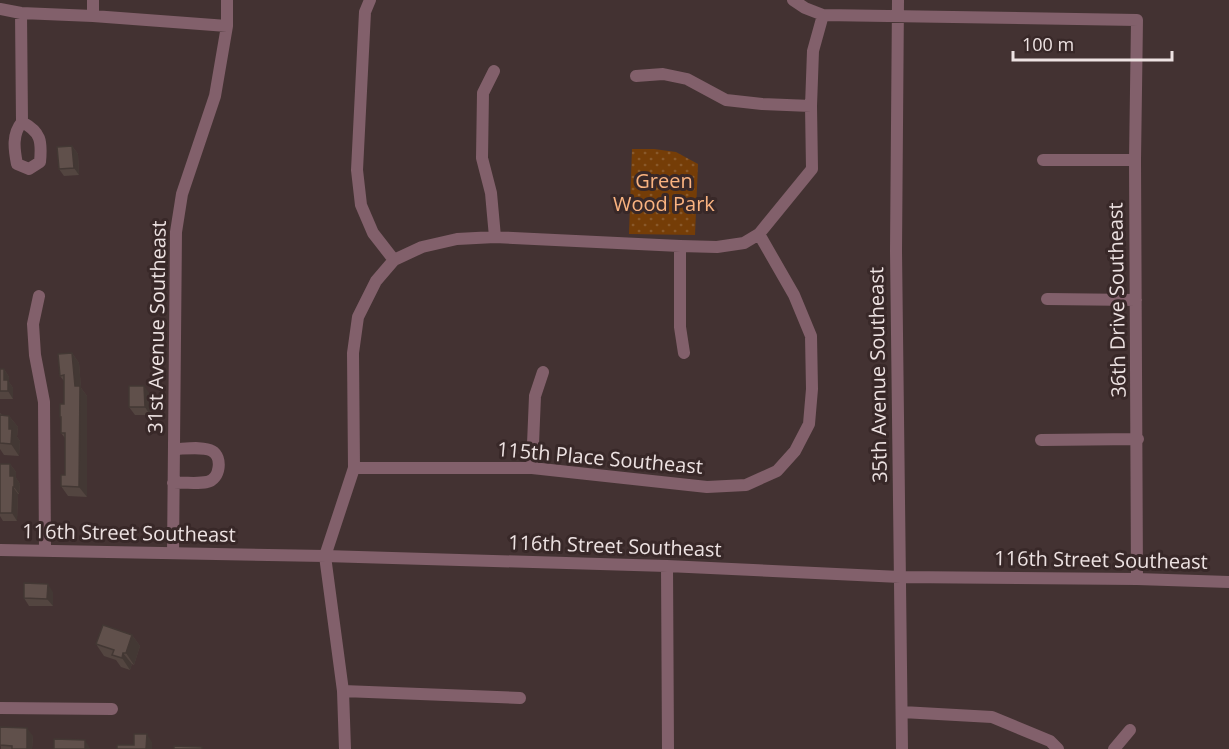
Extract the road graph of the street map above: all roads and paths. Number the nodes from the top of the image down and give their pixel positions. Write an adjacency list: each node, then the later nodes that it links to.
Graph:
1 (93, 0): 9 (street)
2 (227, 0): 11 (street, 31st Avenue Southeast)
3 (370, 0): 21 (street)
4 (793, 0): 8 (street)
5 (898, 0): 10 (street, 35th Avenue Southeast)
6 (0, 9): 7 (street)
7 (21, 13): 9 (street); 15 (street)
8 (823, 15): 10 (street); 14 (street)
9 (93, 16): 11 (street)
10 (898, 16): 17 (street, 36th Drive Southeast); 38 (street, 35th Avenue Southeast)
11 (227, 26): 29 (street, 31st Avenue Southeast)
12 (494, 71): 19 (street)
13 (636, 76): 14 (street)
14 (811, 106): 18 (street)
15 (22, 122)
16 (1043, 160): 17 (street)
17 (1135, 160): 24 (street, 36th Drive Southeast)
18 (759, 234): 20 (street); 31 (street, 115th Place Southeast)
19 (495, 237): 20 (street); 21 (street)
20 (680, 246): 25 (street)
21 (394, 260): 30 (street)
22 (39, 296): 34 (street)
23 (1047, 299): 24 (street)
24 (1136, 300): 27 (street, 36th Drive Southeast)
25 (684, 353)
26 (543, 372): 31 (street)
27 (1138, 439): 28 (street); 39 (street, 36th Drive Southeast)
28 (1041, 440)
29 (174, 449): 32 (street, 31st Avenue Southeast); 32 (street)
30 (354, 468): 31 (street, 115th Place Southeast); 36 (street)
31 (532, 468)
32 (173, 483): 35 (street, 31st Avenue Southeast)
33 (0, 550): 34 (street, 116th Street Southeast)
34 (45, 550): 35 (street, 116th Street Southeast)
35 (172, 553): 36 (street, 116th Street Southeast)
36 (325, 556): 37 (street, 116th Street Southeast); 41 (street)
37 (667, 566): 38 (street, 116th Street Southeast); 48 (street)
38 (900, 577): 39 (street, 116th Street Southeast); 45 (street, 35th Avenue Southeast)
39 (1137, 579): 40 (street, 116th Street Southeast)
40 (1229, 582)
41 (343, 691): 42 (street); 47 (street)
42 (520, 698)
43 (0, 708): 44 (street)
44 (112, 709)
45 (902, 712): 49 (street, 35th Avenue Southeast); 50 (street)
46 (1130, 730): 51 (street)
47 (345, 749)
48 (669, 749)
49 (902, 749)
50 (1058, 749)
51 (1114, 749)

